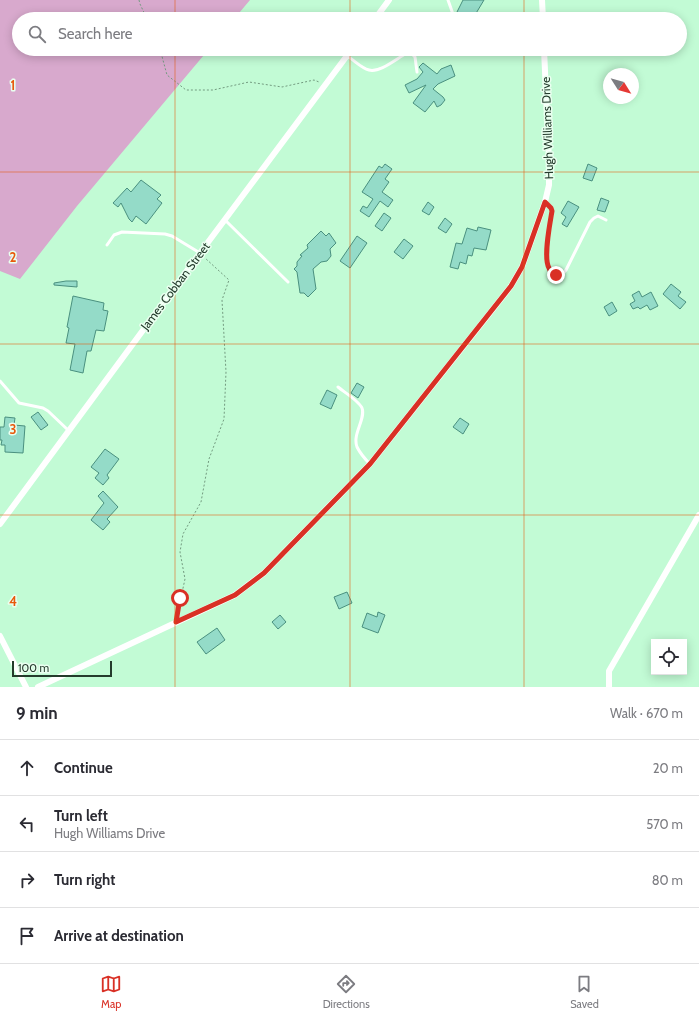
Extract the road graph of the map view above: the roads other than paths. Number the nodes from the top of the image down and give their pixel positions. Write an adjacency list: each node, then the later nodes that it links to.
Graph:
1 (389, 0): 4 (street)
2 (448, 0): 5 (lane)
3 (542, 0): 6 (street)
4 (380, 12)
5 (452, 12)
6 (543, 12)
7 (347, 56): 8 (lane); 13 (street, James Cobban Street)
8 (400, 56)
9 (414, 56): 11 (lane)
10 (544, 56): 12 (street, Hugh Williams Drive)
11 (417, 72)
12 (545, 202): 14 (lane); 21 (street, Hugh Williams Drive)
13 (225, 220): 16 (street, James Cobban Street); 17 (lane)
14 (606, 220)
15 (107, 245): 16 (lane)
16 (200, 253): 20 (street, James Cobban Street)
17 (288, 282)
18 (0, 381): 20 (lane)
19 (338, 387): 21 (lane)
20 (68, 430): 23 (street, James Cobban Street)
21 (370, 464): 26 (street, Hugh Williams Drive)
22 (699, 515): 27 (street)
23 (0, 524)
24 (0, 636): 25 (street)
25 (26, 687)
26 (38, 687)
27 (609, 687)

